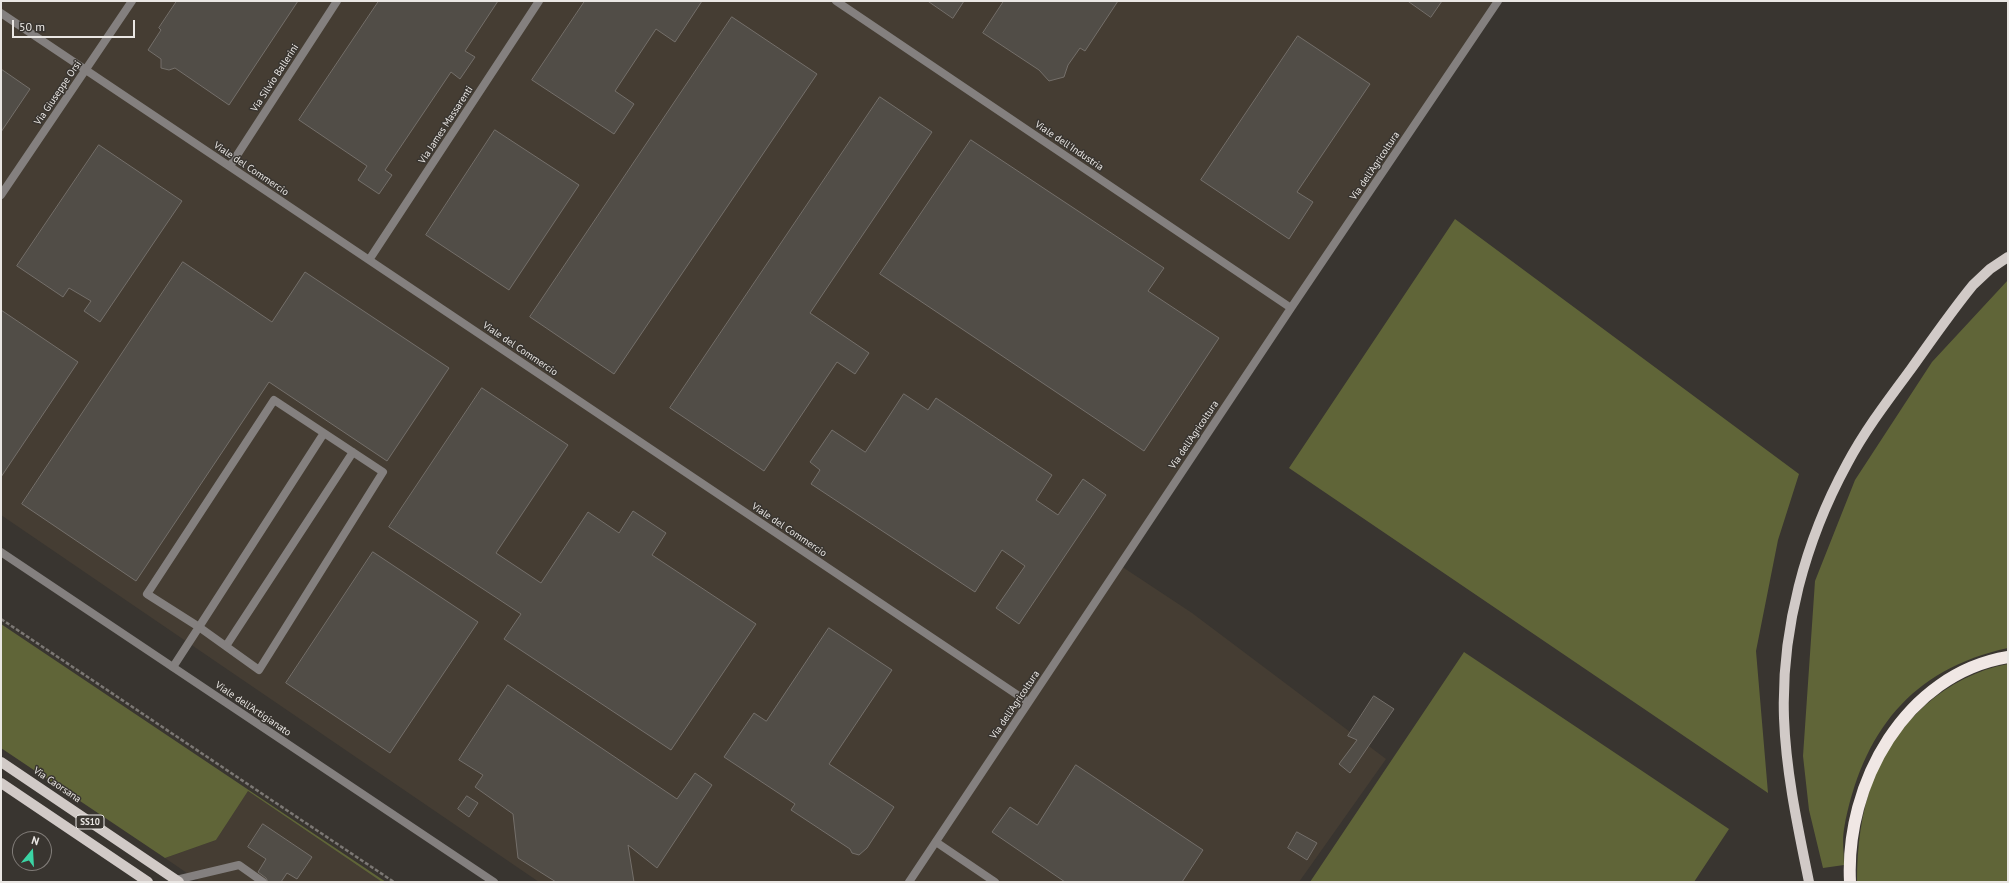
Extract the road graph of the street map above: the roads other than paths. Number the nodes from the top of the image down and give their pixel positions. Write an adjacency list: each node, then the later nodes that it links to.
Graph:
1 (132, 1): 7 (street, Via Giuseppe Orsi)
2 (337, 1): 8 (street, Via Silvio Ballerini)
3 (539, 1): 11 (street, Via James Massarenti)
4 (836, 1): 12 (street, Viale dell'Industria)
5 (1498, 1): 12 (street, Via dell'Agricoltura)
6 (1, 13): 7 (street, Viale del Commercio)
7 (86, 70): 8 (street, Viale del Commercio); 9 (street, Via Giuseppe Orsi)
8 (230, 166): 11 (street, Viale del Commercio)
9 (1, 195)
10 (2008, 257): 30 (main road)
11 (369, 260): 20 (street, Viale del Commercio)
12 (1291, 308): 20 (street, Via dell'Agricoltura)
13 (324, 433): 14 (street); 16 (street); 16 (street)
14 (353, 452): 17 (street); 17 (street)
15 (1, 552): 19 (street, Viale dell'Artigianato)
16 (198, 627): 17 (street); 19 (street)
17 (226, 646)
18 (2008, 657): 31 (highway)
19 (173, 667): 27 (street, Viale dell'Artigianato)
20 (1028, 702): 23 (street, Via dell'Agricoltura)
21 (1, 762): 24 (main road, Via Caorsana / SS10)
22 (2, 786): 25 (main road, SS10)
23 (936, 842): 28 (street, Via dell'Agricoltura); 29 (street)
24 (177, 881): 26 (street)
25 (148, 882)
26 (263, 882)
27 (494, 882)
28 (909, 882)
29 (995, 882)
30 (1809, 882)
31 (1850, 882)

